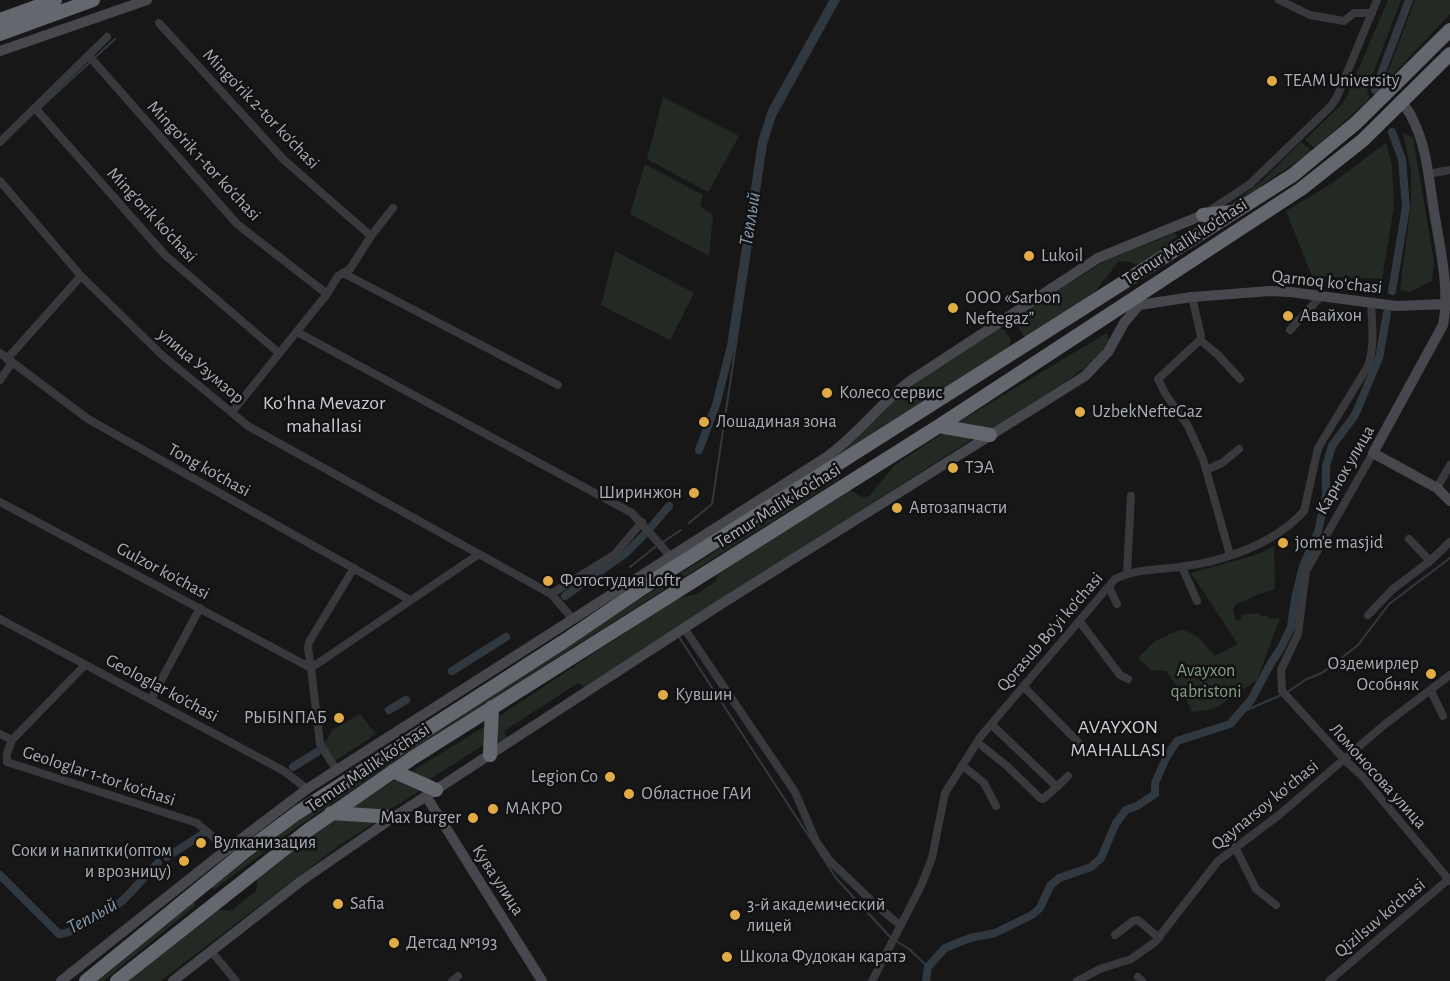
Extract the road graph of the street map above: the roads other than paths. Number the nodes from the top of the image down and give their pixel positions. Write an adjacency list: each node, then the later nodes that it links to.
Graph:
1 (55, 0): 7 (highway)
2 (93, 0): 10 (highway)
3 (147, 0): 12 (street)
4 (1280, 0): 6 (street)
5 (1377, 0): 6 (street)
6 (1372, 13): 23 (street)
7 (0, 20)
8 (159, 23): 24 (street, Mingo‘rik 2-tor ko‘chasi)
9 (1450, 30): 22 (highway, Temur Malik ko'chasi)
10 (0, 34)
11 (107, 37): 14 (street)
12 (0, 51)
13 (1450, 54): 15 (highway, Temur Malik ko'chasi)
14 (92, 59): 16 (street); 28 (street, Mingo‘rik 1-tor ko‘chasi)
15 (1402, 103): 19 (street, Карнок улица); 31 (highway, Temur Malik ko'chasi)
16 (37, 110): 17 (street); 37 (street, Ming'orik ko'chasi)
17 (0, 142)
18 (1450, 170): 19 (street)
19 (1428, 174): 32 (street, Карнок улица)
20 (0, 181): 26 (street, улица Узумзор)
21 (393, 208): 24 (street)
22 (1237, 211): 23 (highway); 27 (highway, Temur Malik ko'chasi)
23 (1203, 215): 56 (street)
24 (371, 236): 25 (street)
25 (343, 273): 28 (street); 42 (street)
26 (81, 276): 39 (street); 43 (street, улица Узумзор)
27 (1125, 283): 31 (highway); 48 (highway, Temur Malik ko'chasi)
28 (327, 294): 35 (street)
29 (1321, 296): 30 (street, Qarnoq koʻchasi); 33 (street, Qarnoq koʻchasi); 34 (street)
30 (1192, 297): 31 (street, Qarnoq koʻchasi); 36 (street)
31 (1136, 302): 44 (highway, Temur Malik ko'chasi); 45 (street)
32 (1448, 303): 33 (street, Qarnoq koʻchasi); 47 (street, Карнок улица)
33 (1377, 304): 62 (street, Qorasub Bo'yi ko'chasi)
34 (1290, 330)
35 (297, 332): 37 (street); 58 (street)
36 (1200, 340): 40 (street); 51 (street)
37 (279, 353): 43 (street)
38 (0, 354): 39 (street, Tong ko'chasi)
39 (10, 361): 41 (street); 67 (street, Tong ko'chasi)
40 (1240, 379)
41 (0, 380)
42 (558, 385)
43 (232, 412): 61 (street, улица Узумзор)
44 (939, 426): 45 (highway); 50 (highway, Temur Malik ko'chasi)
45 (990, 435): 80 (street)
46 (1239, 449): 51 (street)
47 (1373, 453): 52 (street); 87 (street, Карнок улица)
48 (855, 454): 50 (highway); 57 (highway, Temur Malik ko'chasi)
49 (1450, 465): 52 (street)
50 (869, 470): 89 (highway, Temur Malik ko'chasi)
51 (1206, 470): 62 (street)
52 (1437, 488): 54 (street)
53 (1131, 496): 68 (street)
54 (1450, 501)
55 (0, 502): 75 (street, Gulzor ko'chasi)
56 (750, 506): 57 (street); 63 (street)
57 (769, 508): 69 (highway, Temur Malik ko'chasi)
58 (642, 522): 63 (street); 71 (street)
59 (1409, 539): 64 (street)
60 (1450, 542): 64 (street)
61 (479, 555): 71 (street, улица Узумзор); 72 (street)
62 (1230, 555): 66 (street, Qorasub Bo'yi ko'chasi)
63 (671, 557): 65 (street)
64 (1430, 561): 76 (street)
65 (655, 567): 69 (street); 78 (street)
66 (1182, 567): 68 (street, Qorasub Bo'yi ko'chasi); 73 (street)
67 (354, 568): 72 (street, Tong ko'chasi); 82 (street)
68 (1127, 573): 70 (street, Qorasub Bo'yi ko'chasi)
69 (652, 582): 111 (highway, Temur Malik ko'chasi)
70 (1109, 587): 74 (street); 79 (street, Qorasub Bo'yi ko'chasi)
71 (551, 594): 78 (street, улица Узумзор)
72 (410, 600): 82 (street)
73 (1197, 601)
74 (1117, 604)
75 (200, 608): 82 (street, Gulzor ko'chasi); 88 (street)
76 (1368, 615)
77 (0, 619): 81 (street, Geologlar ko'chasi)
78 (573, 619): 99 (street)
79 (1080, 622): 84 (street); 85 (street, Qorasub Bo'yi ko'chasi)
80 (684, 628): 96 (street); 114 (street)
81 (85, 665): 88 (street, Geologlar ko'chasi); 93 (street, Geologlar 1-tor ko'chasi)
82 (311, 668): 99 (street)
83 (1450, 675): 86 (street, Qaynarsoy koʻchasi)
84 (1128, 679)
85 (1023, 686): 91 (street, Qorasub Bo'yi ko'chasi); 95 (street)
86 (1431, 691): 90 (street); 97 (street, Qaynarsoy koʻchasi)
87 (1284, 693): 97 (street, Ломоносова улица)
88 (151, 699): 103 (street, Geologlar ko'chasi)
89 (492, 707): 96 (highway); 100 (highway, Temur Malik ko'chasi)
90 (1443, 716)
91 (991, 724): 94 (street, Qorasub Bo'yi ko'chasi); 102 (street)
92 (0, 734): 93 (street)
93 (12, 740): 109 (street, Geologlar 1-tor ko'chasi)
94 (977, 742): 98 (street, Qorasub Bo'yi ko'chasi); 102 (street)
95 (1079, 743)
96 (490, 755): 104 (street)
97 (1345, 760): 108 (street, Qaynarsoy koʻchasi); 110 (street, Ломоносова улица)
98 (962, 765): 105 (street); 114 (street, Qorasub Bo'yi ko'chasi)
99 (336, 769): 103 (street)
100 (393, 771): 104 (highway); 106 (highway, Temur Malik ko'chasi)
101 (1068, 776): 102 (street)
102 (1057, 787)
103 (307, 789): 109 (street)
104 (431, 793): 107 (street); 123 (street, Кува улица)
105 (996, 806)
106 (331, 813): 107 (highway); 113 (highway, Temur Malik ko'chasi)
107 (394, 817): 117 (street)
108 (1235, 847): 112 (street); 116 (street, Qaynarsoy koʻchasi)
109 (227, 849): 118 (street)
110 (1450, 880): 126 (street, Qizilsuv ko'chasi)
111 (197, 890): 113 (highway); 119 (highway, Temur Malik ko'chasi)
112 (1276, 905)
113 (210, 907): 120 (highway, Temur Malik ko'chasi)
114 (900, 925): 124 (street, Qorasub Bo'yi ko'chasi)
115 (1115, 935): 116 (street)
116 (1159, 938): 125 (street, Qaynarsoy koʻchasi)
117 (211, 951): 121 (street); 122 (street)
118 (61, 981)
119 (86, 981)
120 (117, 981)
121 (173, 981)
122 (236, 981)
123 (542, 981)
124 (873, 981)
125 (1077, 981)
126 (1329, 981)

